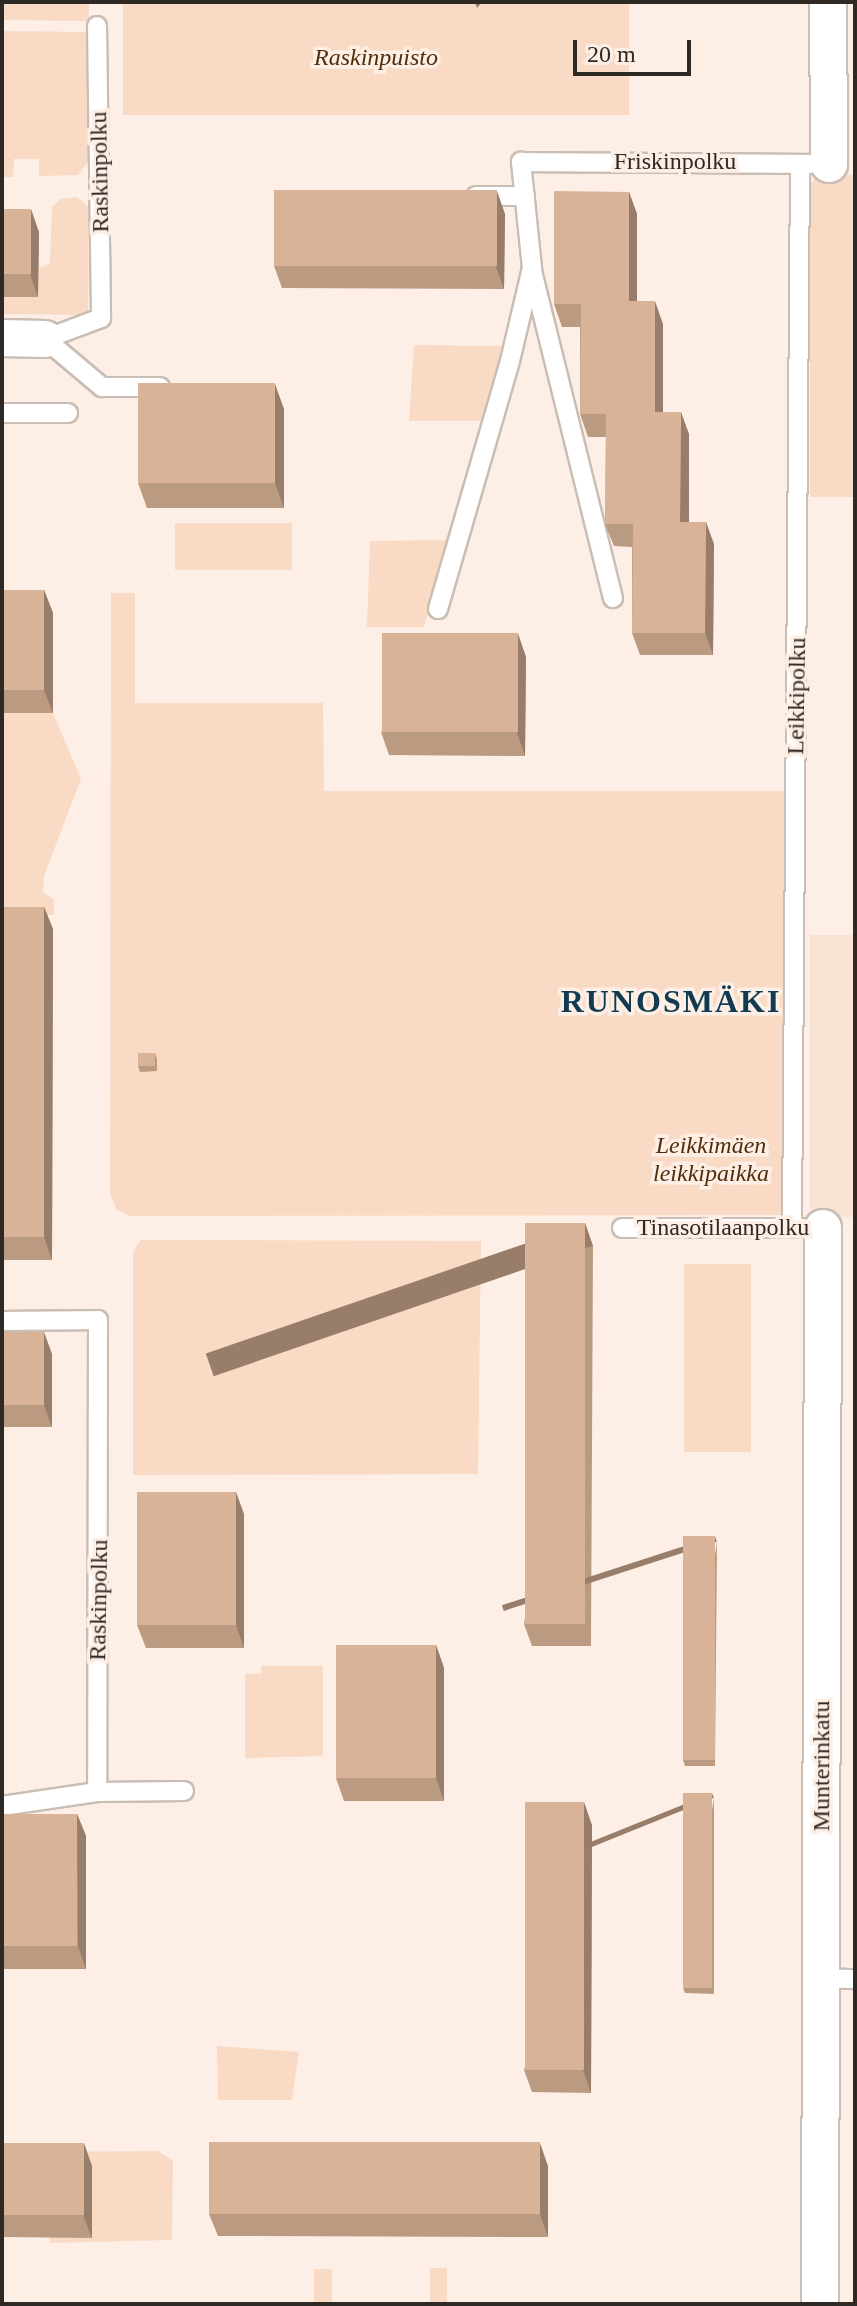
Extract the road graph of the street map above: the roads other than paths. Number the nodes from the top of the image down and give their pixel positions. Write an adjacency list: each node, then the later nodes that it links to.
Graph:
1 (828, 2): 3 (street)
2 (97, 26): 8 (lane, Raskinpolku)
3 (815, 164): 5 (lane, Friskinpolku); 15 (lane, Leikkipolku)
4 (448, 196): 5 (lane)
5 (525, 196): 6 (lane)
6 (532, 268): 12 (lane); 13 (lane)
7 (2, 338): 8 (street)
8 (45, 339): 9 (lane)
9 (173, 387)
10 (2, 413): 11 (lane)
11 (68, 413)
12 (613, 598)
13 (438, 609)
14 (622, 1228): 15 (lane, Tinasotilaanpolku)
15 (808, 1228): 20 (street, Munterinkatu)
16 (2, 1321): 18 (lane, Raskinpolku)
17 (184, 1791): 18 (lane)
18 (97, 1792): 19 (lane)
19 (2, 1806)
20 (838, 1978): 21 (street, Munterinkatu)
21 (820, 2304)

